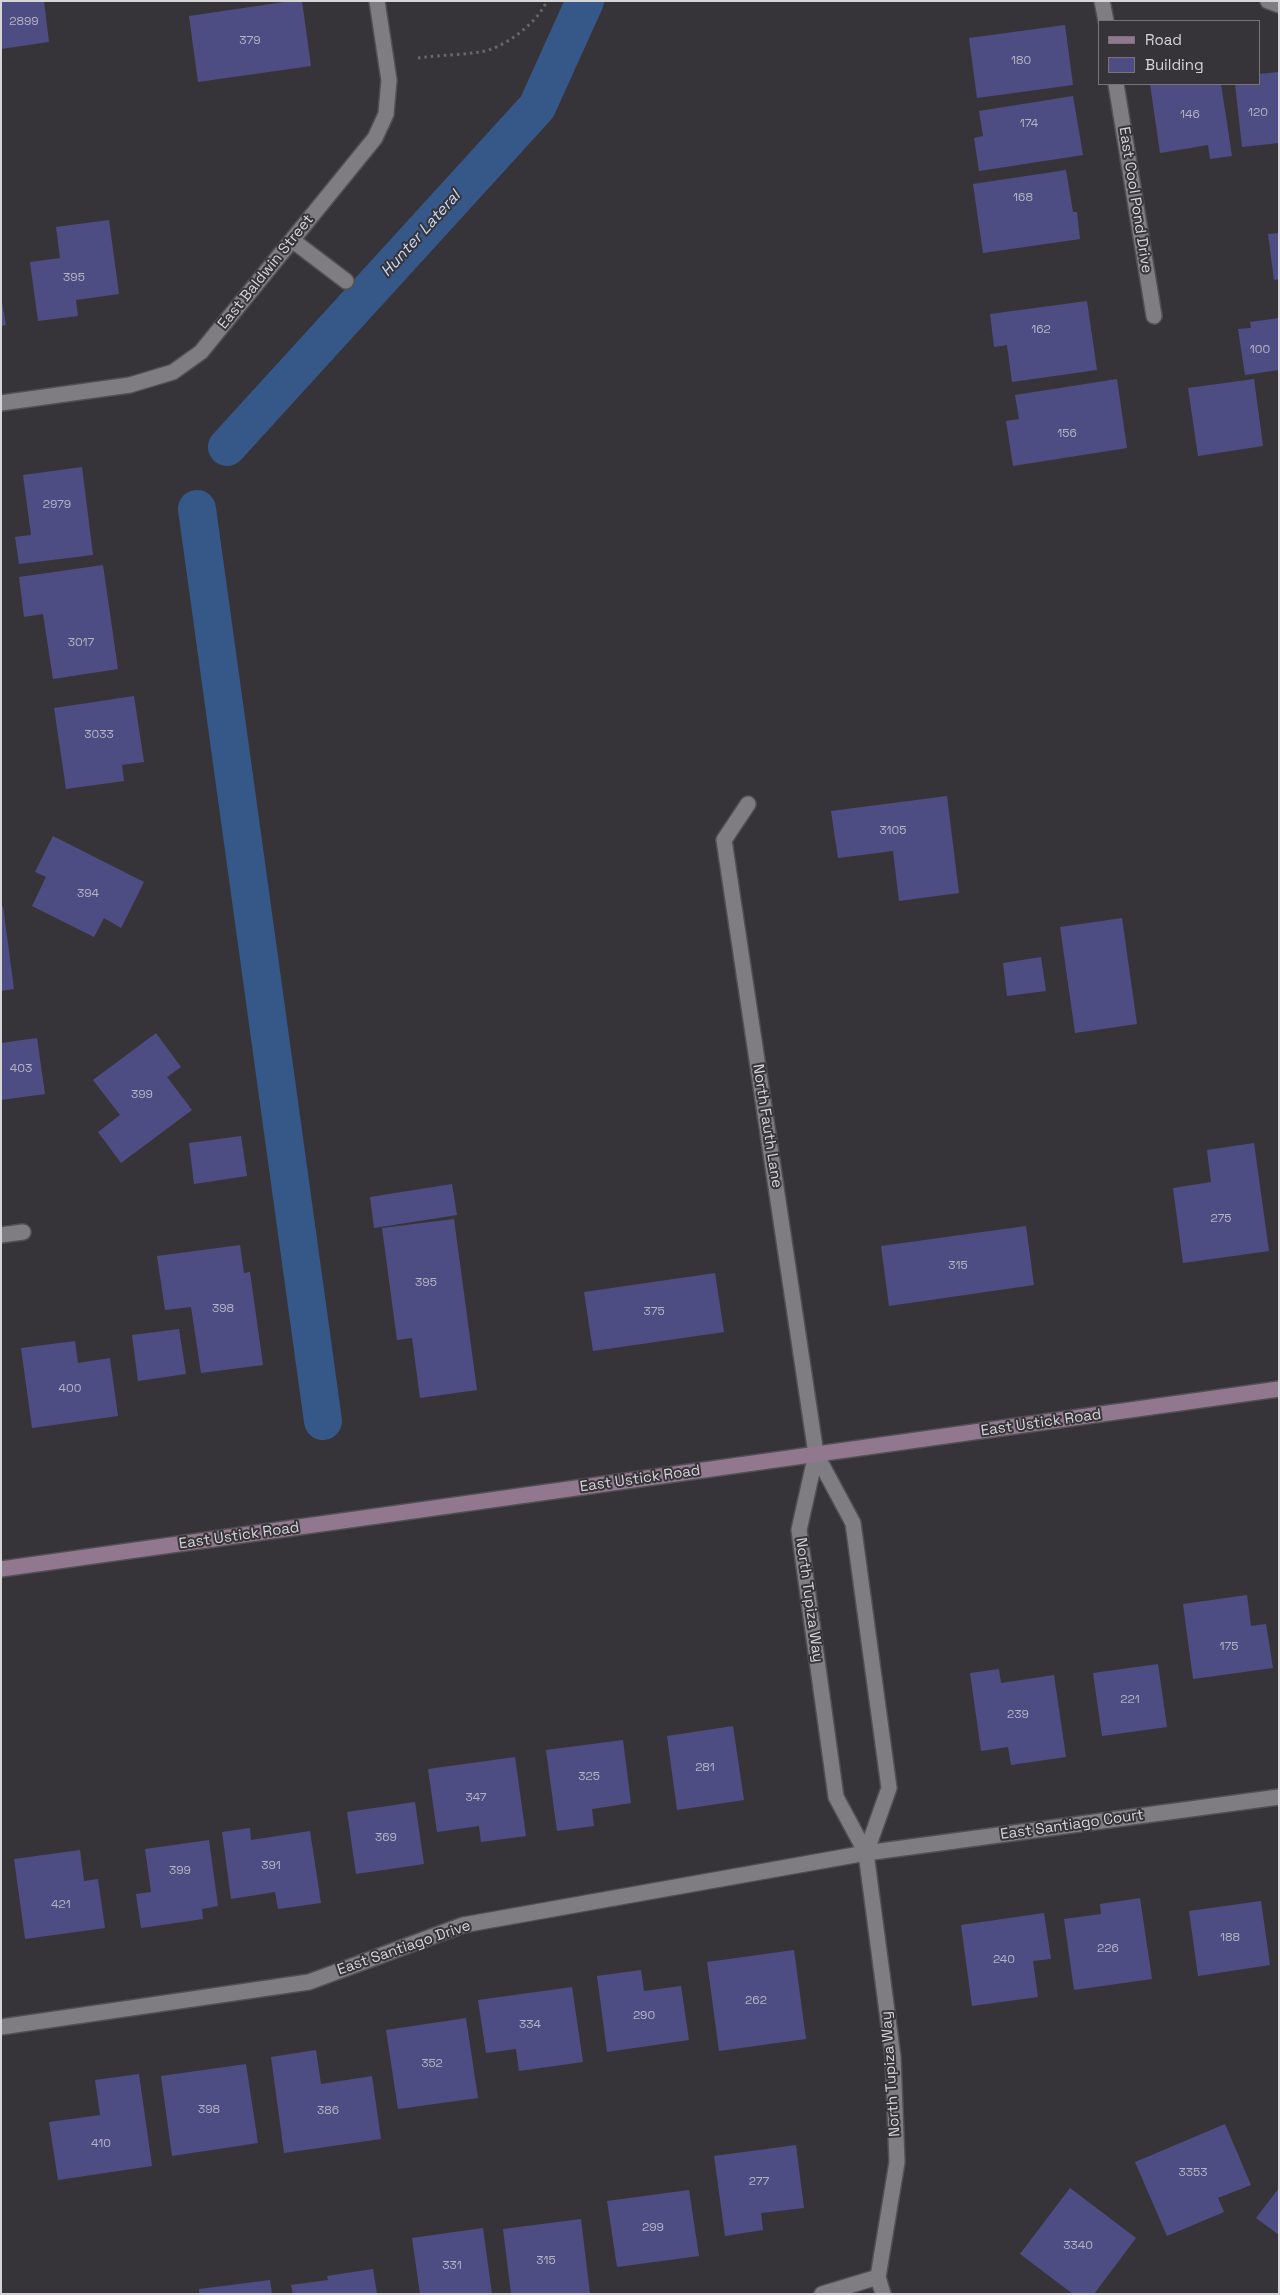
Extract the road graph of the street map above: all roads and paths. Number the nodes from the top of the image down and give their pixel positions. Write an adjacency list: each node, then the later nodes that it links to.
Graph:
1 (377, 1): 9 (street, East Baldwin Street)
2 (547, 1): 7 (path)
3 (1102, 1): 6 (street)
4 (1268, 1): 5 (street)
5 (1279, 5)
6 (1106, 20)
7 (418, 58)
8 (1116, 85): 11 (street, East Cool Pond Drive)
9 (292, 240): 10 (street); 12 (street, East Baldwin Street)
10 (346, 281)
11 (1154, 316)
12 (1, 403)
13 (748, 804): 17 (street, North Fauth Lane)
14 (23, 1232): 15 (street)
15 (1, 1235)
16 (1279, 1389): 17 (main road, East Ustick Road)
17 (816, 1454): 18 (main road, East Ustick Road); 20 (street, North Tupiza Way); 20 (street, North Tupiza Way)
18 (1, 1569)
19 (1279, 1797): 20 (street, East Santiago Court)
20 (866, 1854): 21 (street, East Santiago Drive); 22 (street, North Tupiza Way)
21 (1, 2027)
22 (878, 2277): 23 (street); 24 (street, North Tupiza Way)
23 (822, 2294)
24 (883, 2294)

